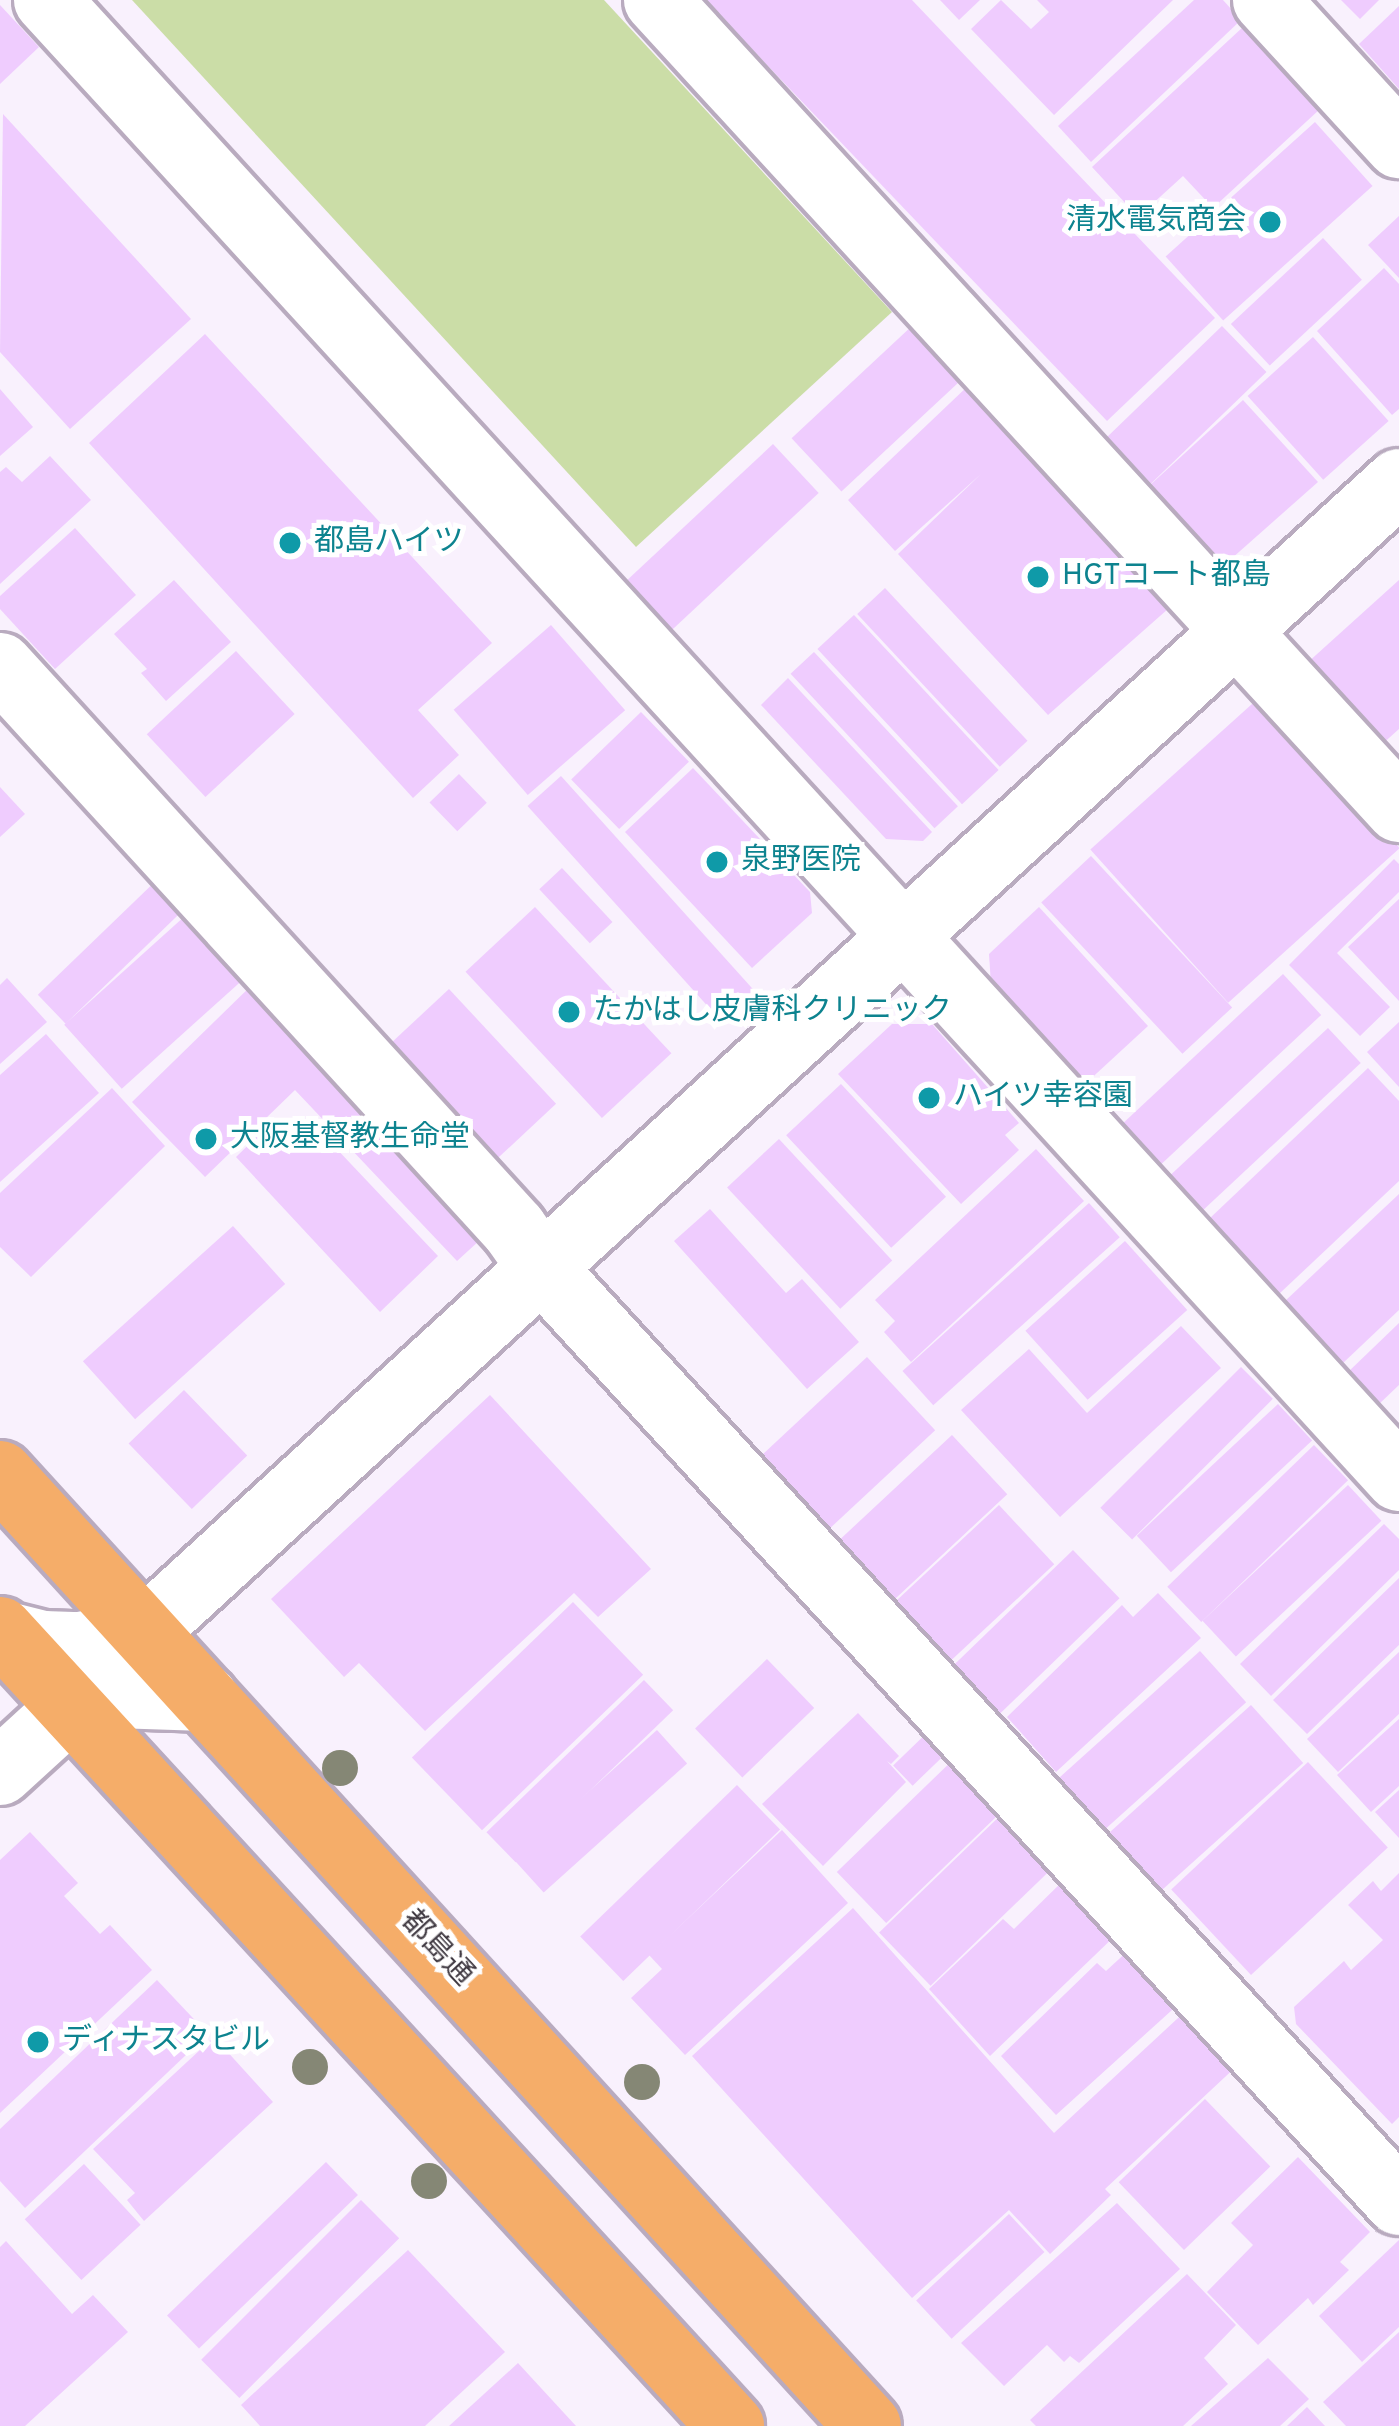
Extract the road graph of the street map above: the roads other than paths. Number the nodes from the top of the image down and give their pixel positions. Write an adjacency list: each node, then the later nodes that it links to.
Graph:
1 (47, 0): 9 (street)
2 (656, 0): 6 (street)
3 (1266, 0): 4 (street)
4 (1399, 146)
5 (1399, 482): 6 (street)
6 (1236, 631): 8 (street); 9 (street)
7 (0, 666): 10 (street)
8 (1399, 809)
9 (903, 936): 10 (street); 12 (street)
10 (541, 1267): 14 (street); 18 (street)
11 (0, 1474): 14 (main road, 都島通)
12 (1399, 1478)
13 (2, 1632): 14 (street); 16 (main road)
14 (144, 1632): 15 (main road, 都島通)
15 (205, 1698): 16 (street); 20 (main road, 都島通)
16 (70, 1708): 17 (street); 19 (main road)
17 (0, 1772)
18 (1399, 2202)
19 (731, 2426)
20 (868, 2426)

